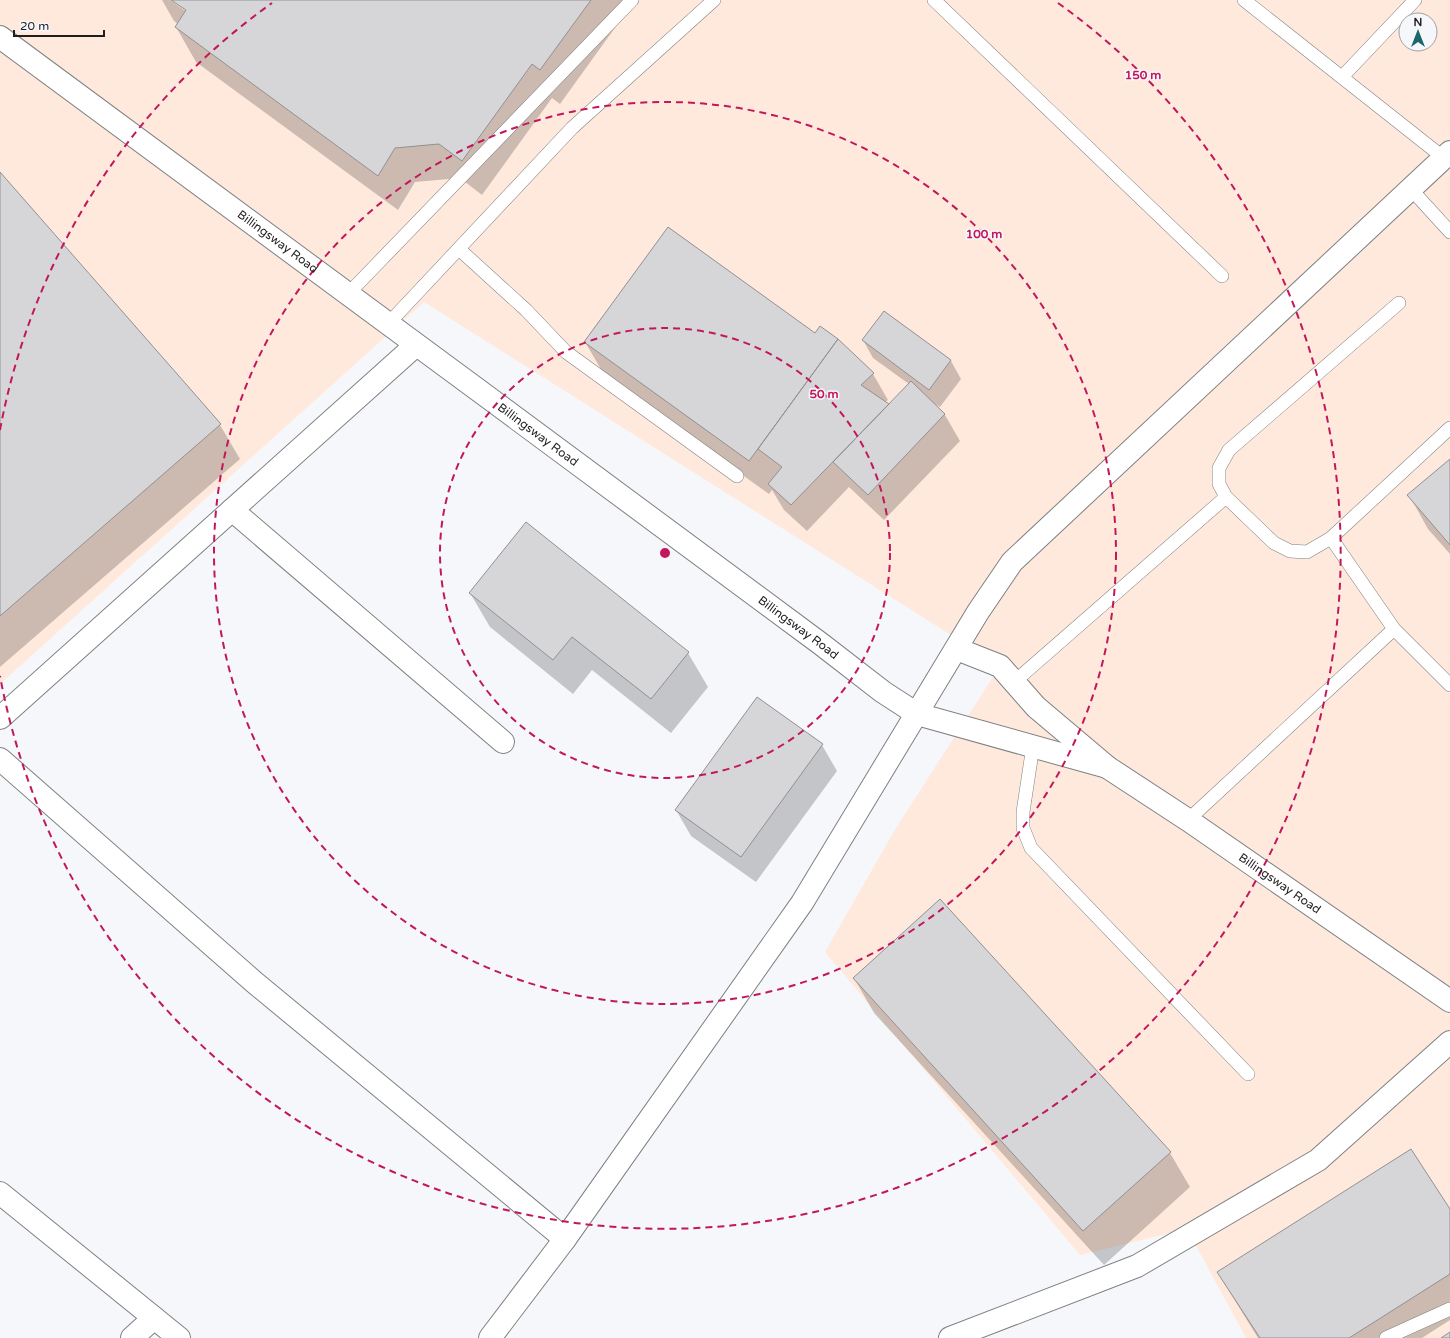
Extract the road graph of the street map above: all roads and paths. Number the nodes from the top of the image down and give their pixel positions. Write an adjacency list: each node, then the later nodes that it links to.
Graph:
1 (632, 0): 13 (lane)
2 (714, 0): 11 (lane)
3 (934, 0): 12 (lane)
4 (1244, 0): 7 (lane)
5 (1415, 0): 7 (lane)
6 (0, 37): 13 (street, Billingsway Road)
7 (1342, 77): 8 (lane)
8 (1447, 155): 9 (street)
9 (1410, 188): 10 (lane); 23 (street)
10 (1450, 232)
11 (459, 249): 15 (lane); 18 (lane)
12 (1222, 276)
13 (349, 293): 15 (street, Billingsway Road)
14 (1399, 303): 19 (lane)
15 (388, 324): 16 (street, Billingsway Road)
16 (416, 345): 20 (street); 26 (street, Billingsway Road)
17 (1450, 428): 21 (lane)
18 (737, 476)
19 (1226, 497): 21 (lane); 24 (lane)
20 (232, 510): 27 (street); 28 (street)
21 (1331, 538): 22 (lane)
22 (1394, 629): 25 (lane); 32 (lane)
23 (957, 649): 24 (street, Billingsway Road); 26 (street)
24 (1014, 682): 31 (street, Billingsway Road)
25 (1450, 686)
26 (917, 714): 29 (street, Billingsway Road); 37 (street)
27 (0, 718)
28 (503, 742)
29 (1033, 746): 31 (street, Billingsway Road); 35 (lane)
30 (0, 759): 37 (street)
31 (1107, 767): 32 (street, Billingsway Road)
32 (1188, 820): 33 (street, Billingsway Road)
33 (1450, 1001)
34 (1450, 1042): 43 (street)
35 (1248, 1074)
36 (0, 1193): 39 (street)
37 (565, 1239): 42 (street)
38 (1450, 1308): 44 (lane)
39 (154, 1318): 40 (street); 41 (street)
40 (132, 1338)
41 (179, 1338)
42 (490, 1338)
43 (950, 1338)
44 (1386, 1338)

